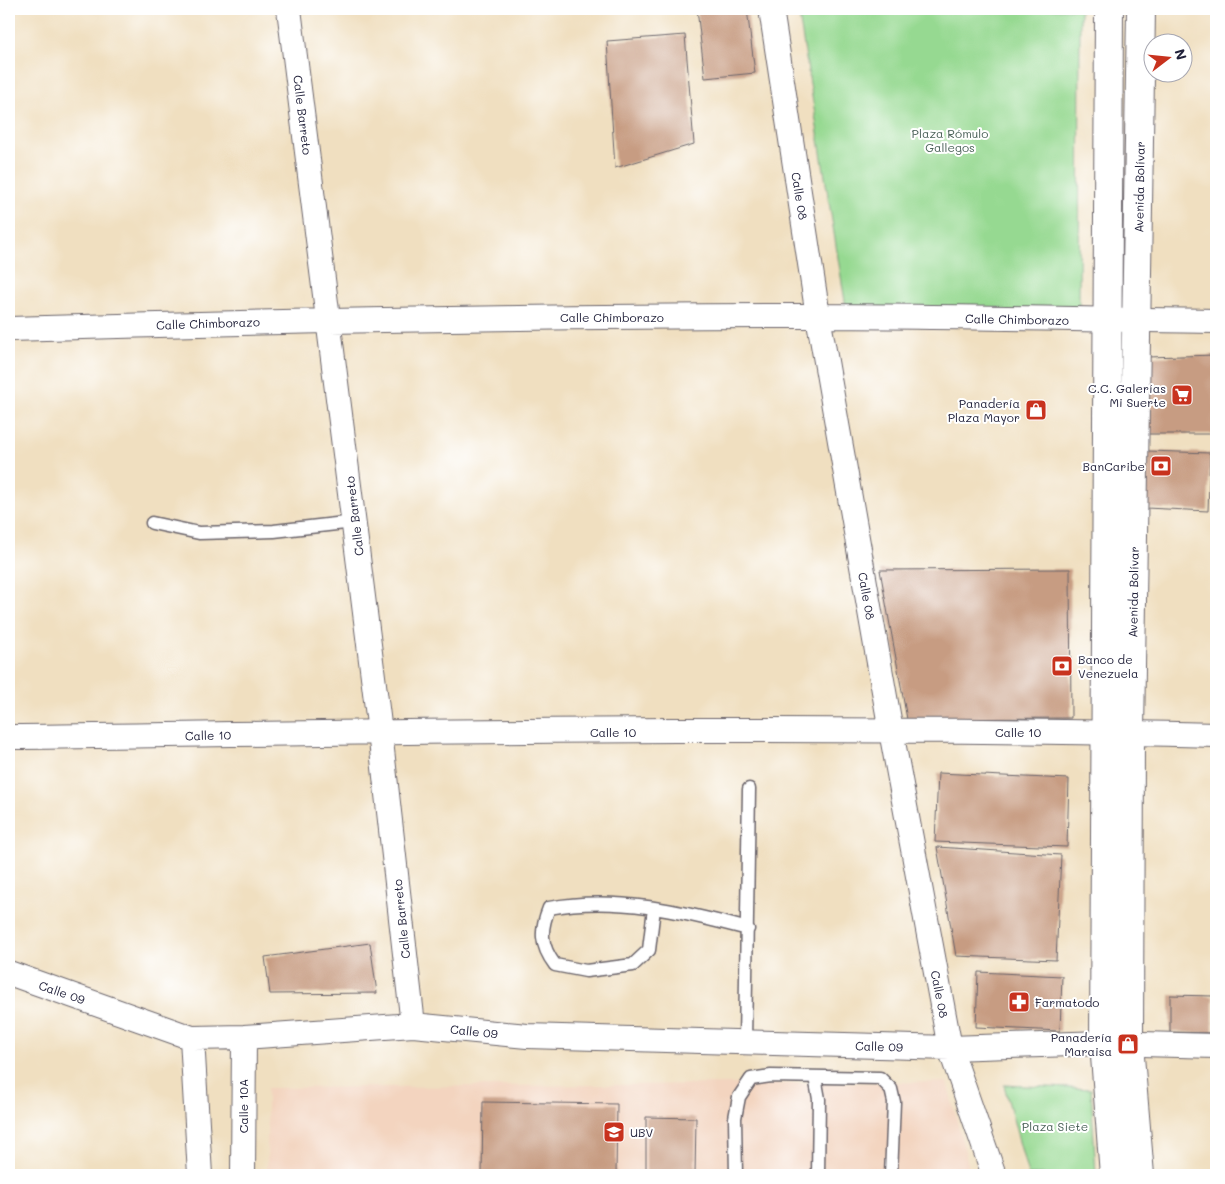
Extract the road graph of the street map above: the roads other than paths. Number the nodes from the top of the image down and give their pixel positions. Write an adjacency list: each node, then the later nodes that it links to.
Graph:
1 (289, 9): 6 (street, Calle Barreto)
2 (771, 9): 5 (street, Calle 08)
3 (1109, 9): 7 (street, Avenida Bolívar)
4 (1141, 9): 8 (street, Avenida Bolívar)
5 (818, 316): 6 (street, Calle Chimborazo); 7 (street, Calle Chimborazo); 13 (street, Calle 08)
6 (330, 320): 10 (street, Calle Chimborazo); 11 (street, Calle Barreto)
7 (1108, 321): 8 (street, Calle Chimborazo); 15 (street, Avenida Bolívar)
8 (1137, 321): 9 (street, Calle Chimborazo); 15 (street, Avenida Bolívar)
9 (1216, 321)
10 (9, 329)
11 (354, 522): 12 (lane); 14 (street, Calle Barreto)
12 (152, 523)
13 (891, 731): 14 (street, Calle 10); 15 (street, Calle 10); 28 (street, Calle 08)
14 (380, 732): 17 (street, Calle 10); 22 (street, Calle Barreto)
15 (1119, 733): 16 (street, Calle 10); 26 (street, Avenida Bolívar)
16 (1216, 735)
17 (9, 737)
18 (749, 789): 20 (lane)
19 (654, 908): 19 (lane); 20 (lane)
20 (748, 929): 25 (lane)
21 (9, 973): 24 (street, Calle 09)
22 (413, 1025): 23 (street, Calle 09); 25 (street, Calle 09)
23 (244, 1037): 24 (street, Calle 09); 31 (street, Calle 10A)
24 (192, 1038): 30 (street)
25 (746, 1042): 28 (street, Calle 09)
26 (1116, 1044): 27 (street, Calle 09); 28 (street, Calle 09); 36 (street, Avenida Bolívar); 37 (street, Avenida Bolívar)
27 (1216, 1046)
28 (950, 1048): 35 (street, Calle 08)
29 (815, 1076): 32 (lane); 33 (lane); 34 (lane)
30 (200, 1175)
31 (243, 1175)
32 (736, 1175)
33 (818, 1175)
34 (891, 1175)
35 (994, 1175)
36 (1114, 1175)
37 (1140, 1175)

